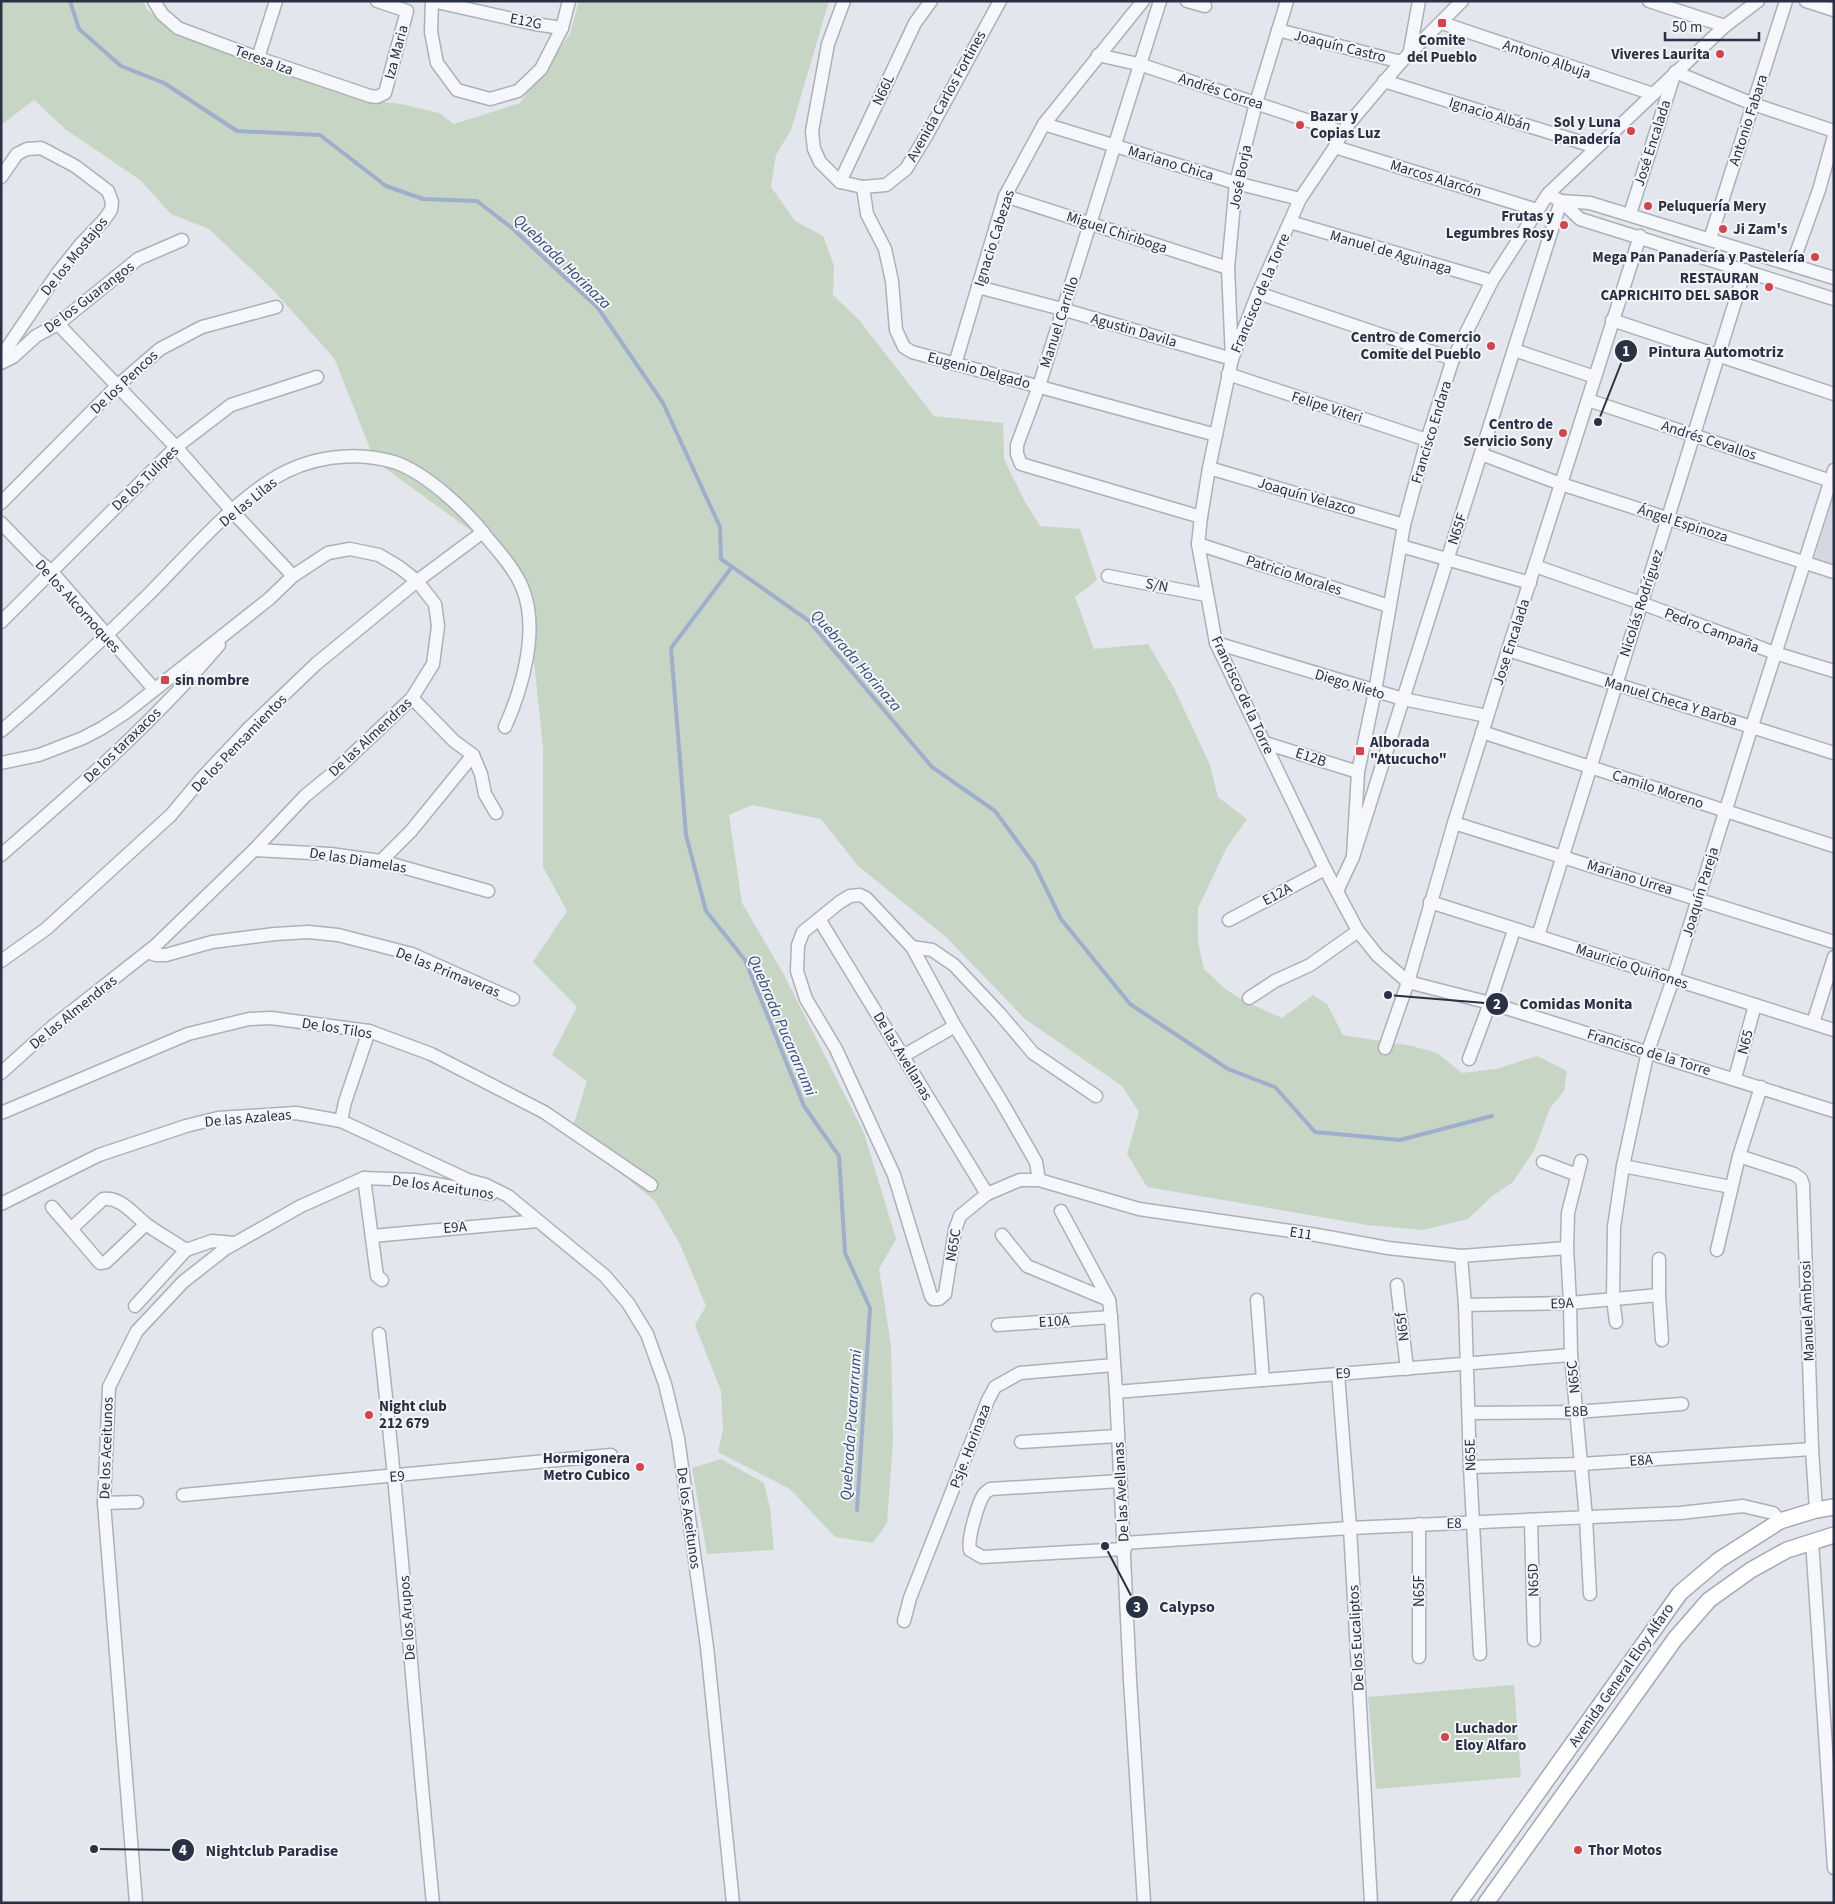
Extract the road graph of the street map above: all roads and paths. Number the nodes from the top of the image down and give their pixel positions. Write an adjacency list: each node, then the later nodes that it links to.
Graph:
1 (154, 1): 26 (street, Teresa Iza)
2 (276, 1): 26 (street)
3 (377, 1): 31 (street, Iza Maria)
4 (432, 1): 23 (street, E12G); 23 (street)
5 (569, 1): 23 (street)
6 (844, 1): 43 (street)
7 (931, 1): 43 (street, N66L)
8 (1000, 1): 45 (street, Avenida Carlos Fortines)
9 (1142, 1): 25 (street, Ignacio Cabezas)
10 (1160, 1): 28 (street, Manuel Carrillo)
11 (1188, 1): 19 (street)
12 (1288, 1): 24 (street, José Borja)
13 (1419, 1): 27 (street)
14 (1462, 1): 21 (street, Francisco de la Torre)
15 (1649, 1): 22 (street)
16 (1758, 1): 22 (street, Francisco Endara)
17 (1786, 1): 34 (street, Antonio Fabara)
18 (1806, 1): 20 (street)
19 (1205, 6)
20 (1834, 10)
21 (1442, 23): 27 (street, Francisco de la Torre); 32 (street, Antonio Albuja)
22 (1725, 26): 29 (street, Francisco Endara)
23 (562, 28)
24 (1278, 30): 27 (street, Joaquín Castro); 33 (street, José Borja)
25 (1098, 55): 28 (street, Andrés Correa); 35 (street, Ignacio Cabezas)
26 (258, 58): 31 (street, Teresa Iza)
27 (1405, 59): 30 (street, Francisco de la Torre)
28 (1142, 65): 33 (street, Andrés Correa); 39 (street, Manuel Carrillo)
29 (1675, 72): 32 (street, Francisco Endara); 34 (street); 51 (street, José Encalada)
30 (1384, 81): 37 (street, Francisco de la Torre); 41 (street, Ignacio Albán)
31 (385, 93)
32 (1653, 94): 41 (street, Francisco Endara)
33 (1256, 102): 37 (street, Andrés Correa); 44 (street, José Borja)
34 (1753, 104): 36 (street); 56 (street, Antonio Fabara)
35 (1044, 124): 39 (street, Mariano Chica); 47 (street, Ignacio Cabezas)
36 (1834, 131)
37 (1342, 132): 40 (street, Francisco de la Torre)
38 (1834, 136): 57 (street)
39 (1115, 147): 44 (street, Mariano Chica); 53 (street, Manuel Carrillo)
40 (1335, 147): 48 (street, Francisco de la Torre); 50 (street, Marcos Alarcón)
41 (1596, 147): 46 (street, Francisco Endara)
42 (1, 177): 71 (street, De los Mostajos)
43 (840, 182): 45 (street, Avenida Carlos Fortines)
44 (1236, 182): 48 (street, Mariano Chica); 58 (street, José Borja)
45 (863, 187): 75 (street, Eugenio Delgado)
46 (1548, 194): 49 (street); 50 (street, Francisco Endara)
47 (1005, 196): 53 (street, Miguel Chiriboga); 62 (street, Ignacio Cabezas)
48 (1300, 200): 52 (street, Francisco de la Torre)
49 (1561, 201): 51 (street); 54 (street); 69 (street, N65F)
50 (1538, 210): 61 (street, Francisco Endara)
51 (1630, 214): 56 (street)
52 (1290, 222): 61 (street, Manuel de Aguinaga); 63 (street, Francisco de la Torre)
53 (1091, 224): 58 (street, Miguel Chiriboga); 66 (street, Manuel Carrillo)
54 (1640, 236): 59 (street); 67 (street, Jose Encalada)
55 (182, 240): 68 (street, De los Guarangos)
56 (1710, 240): 57 (street)
57 (1792, 265): 60 (street)
58 (1228, 268): 72 (street, José Borja)
59 (1745, 270): 64 (street); 70 (street, Nicolás Rodríguez)
60 (1834, 278)
61 (1492, 281): 73 (street, Francisco Endara)
62 (978, 287): 66 (street, Agustin Davila); 75 (street, Ignacio Cabezas)
63 (1258, 293): 72 (street, Francisco de la Torre); 73 (street)
64 (1834, 299)
65 (276, 307): 79 (street, De los Pencos)
66 (1062, 309): 72 (street, Agustin Davila); 80 (street, Manuel Carrillo)
67 (1612, 320): 70 (street); 78 (street, Jose Encalada)
68 (58, 324): 74 (street, De los Guarangos); 79 (street)
69 (1514, 350): 78 (street); 87 (street, N65F)
70 (1717, 355): 81 (street); 84 (street, Nicolás Rodríguez)
71 (1, 357)
72 (1232, 358): 76 (street, Francisco de la Torre)
73 (1453, 359): 85 (street, Francisco Endara)
74 (1, 363)
75 (955, 364): 80 (street, Eugenio Delgado)
76 (1228, 374): 83 (street, Francisco de la Torre); 85 (street, Felipe Viteri)
77 (316, 377): 86 (street, De los Tulipes)
78 (1595, 377): 82 (street, Jose Encalada)
79 (117, 386): 86 (street); 91 (street, De los Pencos)
80 (1039, 386): 83 (street, Eugenio Delgado); 93 (street, Manuel Carrillo)
81 (1834, 394)
82 (1588, 400): 84 (street, Andrés Cevallos); 90 (street, Jose Encalada)
83 (1216, 435): 88 (street, Francisco de la Torre)
84 (1694, 435): 89 (street, Andrés Cevallos); 94 (street, Nicolás Rodríguez)
85 (1427, 440): 96 (street, Francisco Endara)
86 (176, 447): 92 (street); 103 (street, De los Tulipes)
87 (1481, 454): 90 (street, Ángel Espinoza); 100 (street, N65F)
88 (1209, 468): 93 (street, Francisco de la Torre); 96 (street, Joaquín Velazco)
89 (1832, 475): 101 (street, Joaquín Pareja)
90 (1561, 484): 94 (street, Ángel Espinoza); 102 (street, Jose Encalada)
91 (1, 503)
92 (232, 511): 97 (street, De las Lilas); 105 (street); 114 (street, De las Lilas)
93 (1201, 517): 98 (street, Francisco de la Torre)
94 (1668, 518): 101 (street, Ángel Espinoza); 110 (street, Nicolás Rodríguez)
95 (1, 523): 103 (street, De los Alcornoques)
96 (1404, 525): 99 (street, Francisco Endara)
97 (483, 532): 107 (street, De los Pensamientos); 126 (street, De las Lilas)
98 (1198, 544): 109 (street, Francisco de la Torre); 111 (street, Patricio Morales)
99 (1400, 546): 100 (street); 111 (street, Francisco Endara)
100 (1447, 559): 108 (street); 123 (street, N65F)
101 (1805, 562): 104 (street, Ángel Espinoza); 117 (street, Joaquín Pareja)
102 (1535, 566): 108 (street, Jose Encalada); 110 (street, Pedro Campaña)
103 (51, 571): 112 (street, De los Tulipes); 114 (street, De los Alcornoques)
104 (1834, 572)
105 (293, 576): 107 (street, De las Almendras); 113 (street, De las Almendras)
106 (1108, 576): 109 (street, S/N)
107 (417, 581): 122 (street, De las Almendras); 158 (street, De los Pensamientos)
108 (1530, 583): 116 (street, Jose Encalada)
109 (1206, 595): 115 (street, Francisco de la Torre)
110 (1641, 603): 117 (street, Pedro Campaña); 119 (street, Nicolás Rodríguez)
111 (1389, 606): 121 (street, Francisco Endara)
112 (1, 622)
113 (235, 626): 120 (street, De las Almendras); 140 (street, De los taraxacos)
114 (106, 636): 120 (street, De los Alcornoques); 127 (street, De las Lilas)
115 (1216, 643): 121 (street, Diego Nieto); 129 (street, Francisco de la Torre)
116 (1508, 650): 119 (street, Manuel Checa Y Barba); 124 (street, Jose Encalada)
117 (1775, 653): 118 (street, Pedro Campaña); 125 (street, Joaquín Pareja)
118 (1834, 671)
119 (1615, 683): 125 (street, Manuel Checa Y Barba); 133 (street, Nicolás Rodríguez)
120 (154, 689): 132 (street, De las Almendras)
121 (1375, 691): 123 (street, Diego Nieto); 134 (street, Francisco Endara)
122 (412, 698): 131 (street); 139 (street, De las Almendras)
123 (1403, 699): 124 (street, Diego Nieto); 142 (street, N65F)
124 (1487, 716): 128 (street, Jose Encalada)
125 (1752, 726): 130 (street, Manuel Checa Y Barba); 135 (street, Joaquín Pareja)
126 (505, 727)
127 (1, 731)
128 (1482, 732): 133 (street, Camilo Moreno); 137 (street, Jose Encalada)
129 (1265, 742): 134 (street, E12B); 144 (street, Francisco de la Torre)
130 (1834, 753)
131 (474, 755): 136 (street); 143 (street)
132 (1, 763)
133 (1590, 767): 135 (street, Camilo Moreno); 141 (street, Nicolás Rodríguez)
134 (1358, 772): 142 (street, Francisco Endara)
135 (1725, 811): 138 (street, Camilo Moreno); 147 (street, Joaquín Pareja)
136 (496, 813)
137 (1454, 823): 141 (street, Mariano Urrea); 148 (street, Jose Encalada)
138 (1834, 846)
139 (254, 850): 143 (street, De las Diamelas); 156 (street, De las Almendras)
140 (1, 855)
141 (1563, 856): 147 (street, Mariano Urrea); 153 (street, Nicolás Rodríguez)
142 (1353, 857): 146 (street)
143 (381, 861): 145 (street, De las Diamelas)
144 (1325, 869): 146 (street, Francisco de la Torre); 150 (street, E12A)
145 (488, 891)
146 (1337, 891): 152 (street, Francisco de la Torre)
147 (1698, 898): 154 (street, Mariano Urrea); 159 (street, Joaquín Pareja)
148 (1430, 902): 151 (street, Mauricio Quiñones); 160 (street, Jose Encalada)
149 (819, 919): 155 (street); 171 (street, De las Avellanas); 190 (street, N65C)
150 (1229, 920)
151 (1514, 930): 153 (street, Mauricio Quiñones); 163 (street)
152 (1358, 931): 160 (street, Francisco de la Torre); 161 (street)
153 (1538, 936): 159 (street, Mauricio Quiñones)
154 (1834, 942)
155 (912, 947): 166 (street); 176 (street)
156 (147, 952): 162 (street, De las Primaveras); 173 (street, De las Almendras)
157 (1834, 957): 165 (street)
158 (1, 962)
159 (1674, 979): 164 (street, Mauricio Quiñones); 170 (street, Joaquín Pareja)
160 (1408, 982): 163 (street, Francisco de la Torre); 169 (street, Jose Encalada)
161 (1249, 998)
162 (513, 999)
163 (1490, 1003): 170 (street, Francisco de la Torre); 172 (street)
164 (1755, 1005): 165 (street, Mauricio Quiñones); 174 (street, N65)
165 (1813, 1024): 167 (street, Mauricio Quiñones)
166 (955, 1026): 171 (street); 187 (street)
167 (1834, 1030)
168 (369, 1031): 178 (street, De los Tilos); 179 (street); 188 (street, De los Tilos)
169 (1384, 1048)
170 (1648, 1051): 174 (street, Francisco de la Torre); 183 (street, Joaquín Pareja)
171 (903, 1056): 190 (street, De las Avellanas)
172 (1469, 1059)
173 (1, 1073)
174 (1735, 1078): 175 (street, Francisco de la Torre)
175 (1761, 1087): 177 (street, Francisco de la Torre); 180 (street)
176 (1096, 1096)
177 (1834, 1111)
178 (1, 1113)
179 (341, 1121): 186 (street, De las Azaleas); 192 (street, De las Azaleas)
180 (1739, 1156): 189 (street); 232 (street, Manuel Ambrosi)
181 (1581, 1161): 184 (street, N65C)
182 (1543, 1162): 184 (street)
183 (1622, 1166): 189 (street); 209 (street, Joaquín Pareja)
184 (1577, 1175): 201 (street, N65C)
185 (364, 1178): 191 (street, De los Aceitunos); 199 (street); 200 (street, De los Aceitunos)
186 (468, 1180): 191 (street, De los Aceitunos)
187 (1039, 1180): 190 (street, N65C); 204 (street, E11)
188 (651, 1184)
189 (1731, 1187): 203 (street)
190 (987, 1194)
191 (508, 1196): 195 (street, De los Aceitunos)
192 (1, 1204)
193 (52, 1207): 197 (street)
194 (1061, 1211): 210 (street, De las Avellanas)
195 (538, 1220): 199 (street, E9A); 258 (street, De los Aceitunos)
196 (146, 1224): 197 (street); 197 (street); 202 (street)
197 (72, 1229)
198 (1002, 1235): 210 (street)
199 (372, 1236): 206 (street)
200 (234, 1243): 202 (street); 240 (street, De los Aceitunos)
201 (1567, 1248): 204 (street, E11); 212 (street, N65C)
202 (186, 1250): 214 (street)
203 (1717, 1250)
204 (1461, 1256): 213 (street, N65E)
205 (1659, 1259): 208 (street)
206 (382, 1280)
207 (1397, 1285): 223 (street, N65f)
208 (1659, 1295): 209 (street, E9A); 219 (street)
209 (1613, 1299): 212 (street, E9A); 216 (street, Joaquín Pareja)
210 (1108, 1300): 215 (street, De las Avellanas)
211 (1257, 1300): 225 (street)
212 (1570, 1303): 213 (street, E9A); 220 (street, N65C)
213 (1465, 1304): 221 (street, N65E)
214 (135, 1306)
215 (1111, 1318): 217 (street, E10A); 222 (street, De las Avellanas)
216 (1616, 1322)
217 (998, 1325)
218 (379, 1334): 236 (street, De los Arupos)
219 (1662, 1340)
220 (1571, 1355): 221 (street, E9); 228 (street, N65C)
221 (1468, 1364): 223 (street, E9); 229 (street, N65E)
222 (1114, 1365): 226 (street, De las Avellanas); 253 (street, Psje. Horinaza)
223 (1408, 1369): 224 (street, E9)
224 (1338, 1374): 225 (street, E9); 248 (street, De los Eucaliptos)
225 (1263, 1380): 226 (street, E9)
226 (1116, 1392): 230 (street, De las Avellanas)
227 (1682, 1404): 228 (street, E8B)
228 (1576, 1412): 229 (street, E8B); 234 (street, N65C)
229 (1470, 1413): 235 (street, N65E)
230 (1118, 1436): 231 (street); 237 (street, De las Avellanas)
231 (1020, 1442)
232 (1812, 1449): 234 (street, E8A); 242 (street, Manuel Ambrosi)
233 (611, 1455): 236 (street, E9)
234 (1581, 1464): 235 (street, E8A); 243 (street, N65C)
235 (1470, 1467): 246 (street, N65E)
236 (395, 1476): 238 (street, E9); 260 (street, De los Arupos)
237 (1120, 1481): 251 (street, De las Avellanas); 251 (street, E8)
238 (183, 1495)
239 (137, 1502): 240 (street)
240 (104, 1503): 259 (street, De los Aceitunos)
241 (1834, 1507): 242 (main road, Avenida General Eloy Alfaro)
242 (1816, 1510): 245 (main road, Avenida General Eloy Alfaro)
243 (1586, 1518): 244 (street, E8); 245 (street, E8); 252 (street, N65C)
244 (1531, 1520): 246 (street, E8); 254 (street, N65D)
245 (1780, 1521): 263 (main road, Avenida General Eloy Alfaro)
246 (1474, 1523): 247 (street, E8); 255 (street, N65E)
247 (1419, 1524): 248 (street, E8); 256 (street, N65F)
248 (1350, 1528): 251 (street, E8); 262 (street, De los Eucaliptos)
249 (1834, 1535): 250 (main road, Avenida General Eloy Alfaro)
250 (1812, 1542): 257 (street); 264 (main road, Avenida General Eloy Alfaro)
251 (1124, 1546): 261 (street, De las Avellanas)
252 (1590, 1594)
253 (904, 1621)
254 (1534, 1640)
255 (1480, 1654)
256 (1419, 1657)
257 (1834, 1868)
258 (729, 1902)
259 (136, 1903)
260 (433, 1903)
261 (1144, 1903)
262 (1371, 1903)
263 (1459, 1903)
264 (1486, 1903)

